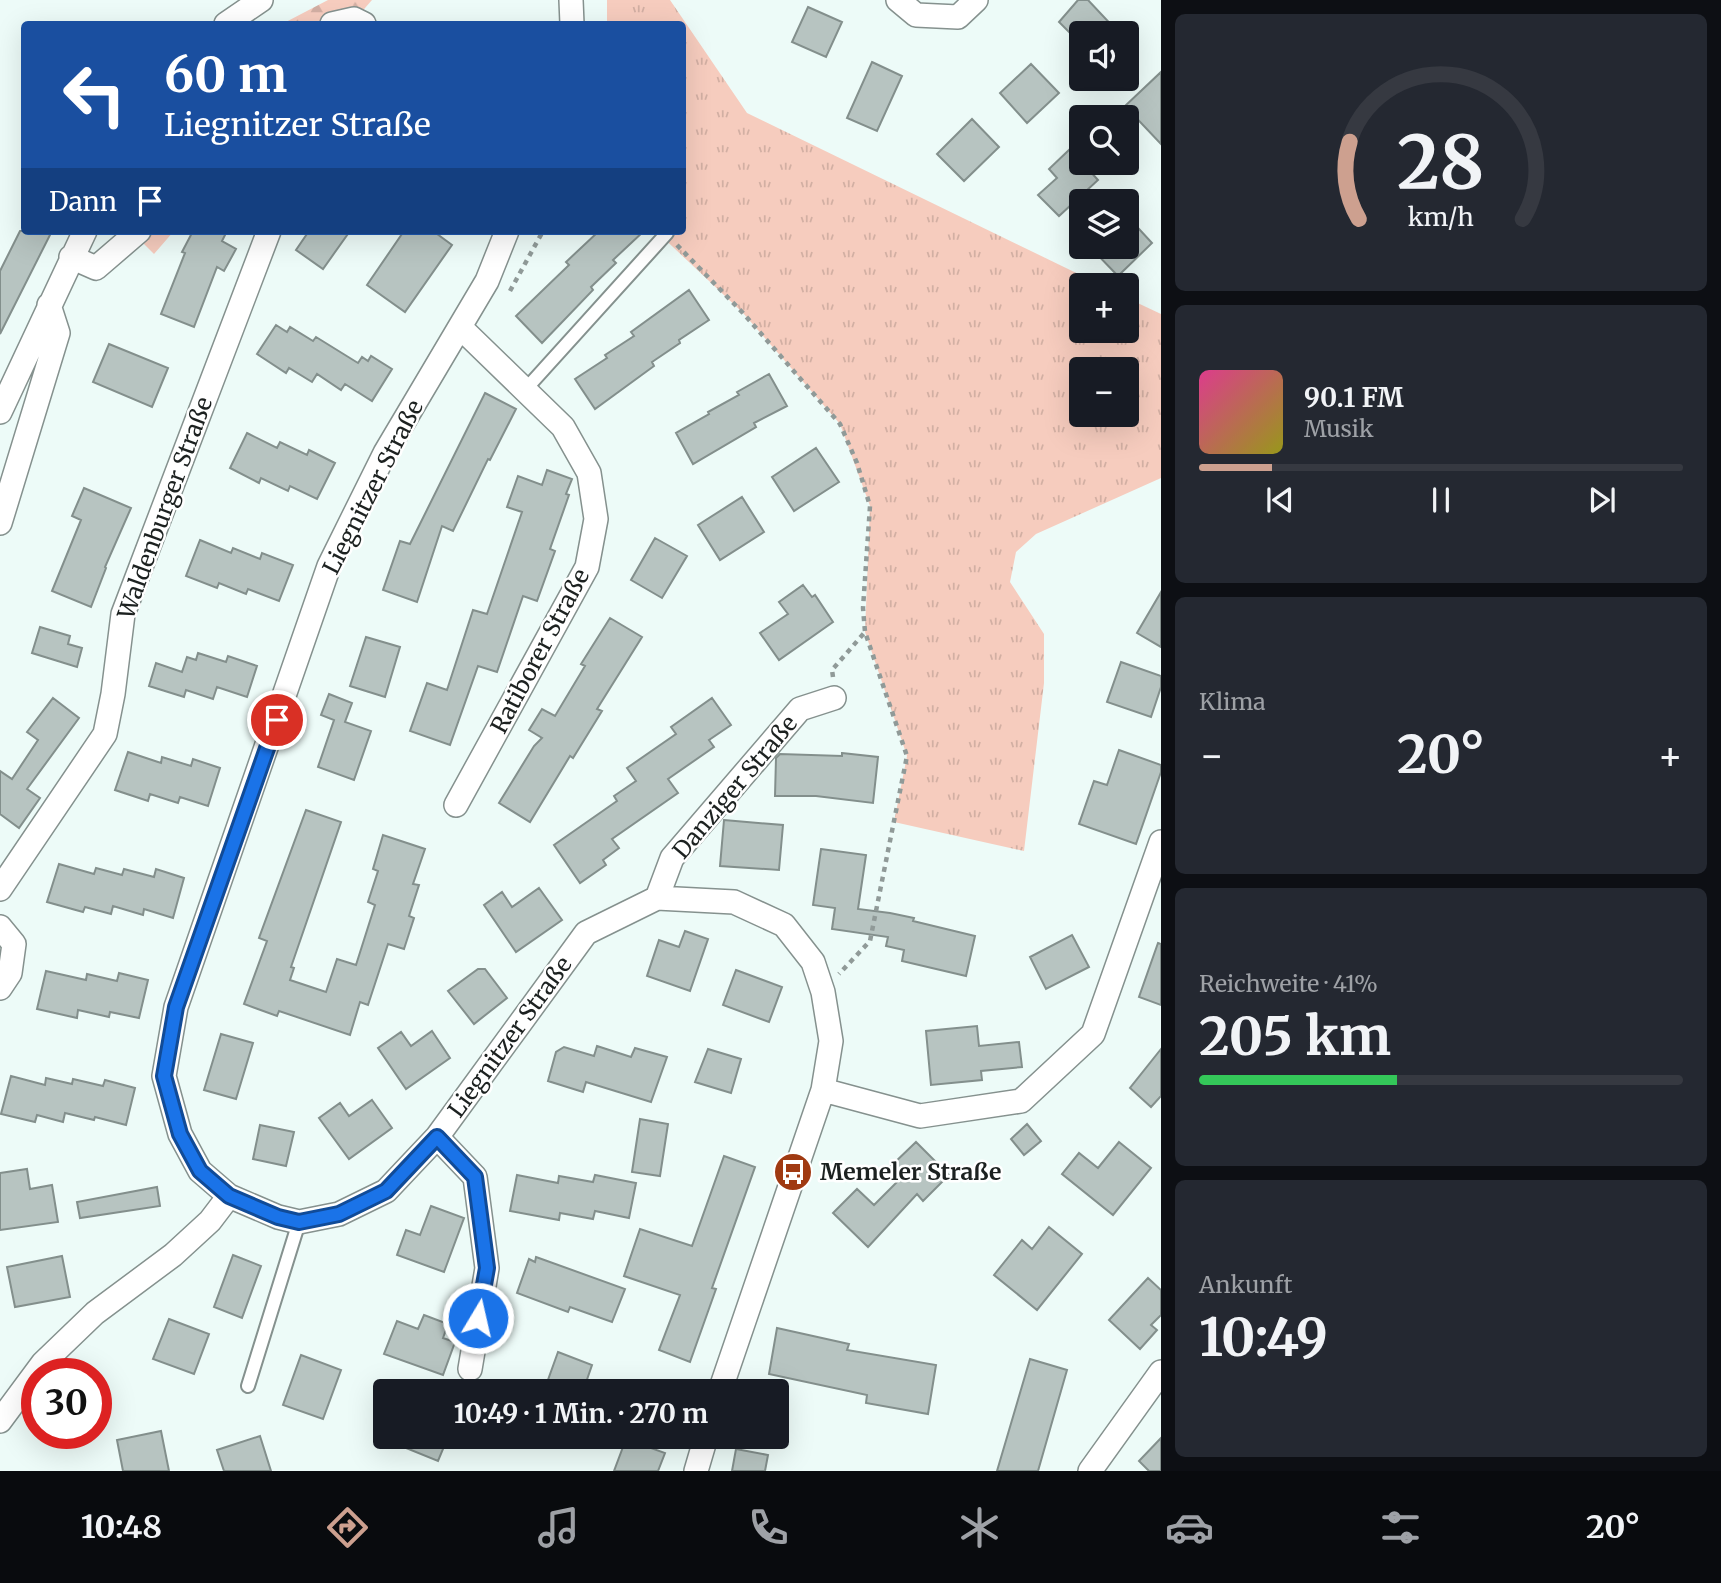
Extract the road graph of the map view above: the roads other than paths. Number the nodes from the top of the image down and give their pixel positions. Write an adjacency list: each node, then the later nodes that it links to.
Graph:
1 (243, 0): 6 (street)
2 (261, 0): 7 (street)
3 (571, 0): 8 (street)
4 (898, 0): 5 (street)
5 (976, 0)
6 (227, 21)
7 (230, 21)
8 (572, 21)
9 (83, 235): 14 (street)
10 (134, 235): 14 (street)
11 (267, 235): 23 (street, Waldenburger Straße)
12 (505, 235): 16 (street, Liegnitzer Straße)
13 (665, 235): 17 (lane)
14 (71, 257): 15 (street)
15 (49, 305): 18 (street); 19 (street)
16 (461, 328): 17 (street, Ratiborer Straße); 29 (street, Liegnitzer Straße)
17 (525, 390): 21 (street, Ratiborer Straße)
18 (0, 412)
19 (0, 523)
20 (834, 698): 24 (street, Danziger Straße)
21 (457, 805)
22 (1161, 842): 27 (street)
23 (0, 889)
24 (657, 898): 27 (street, Liegnitzer Straße); 28 (street, Liegnitzer Straße)
25 (0, 927): 26 (street)
26 (0, 988)
27 (822, 1090): 33 (street, Liegnitzer Straße)
28 (437, 1137): 30 (street, Liegnitzer Straße); 31 (street)
29 (229, 1196): 30 (street, Liegnitzer Straße); 35 (street)
30 (299, 1222): 34 (lane)
31 (470, 1369)
32 (1161, 1372): 38 (street)
33 (724, 1379)
34 (248, 1386)
35 (0, 1422)
36 (702, 1449): 37 (street)
37 (696, 1471)
38 (1090, 1471)

